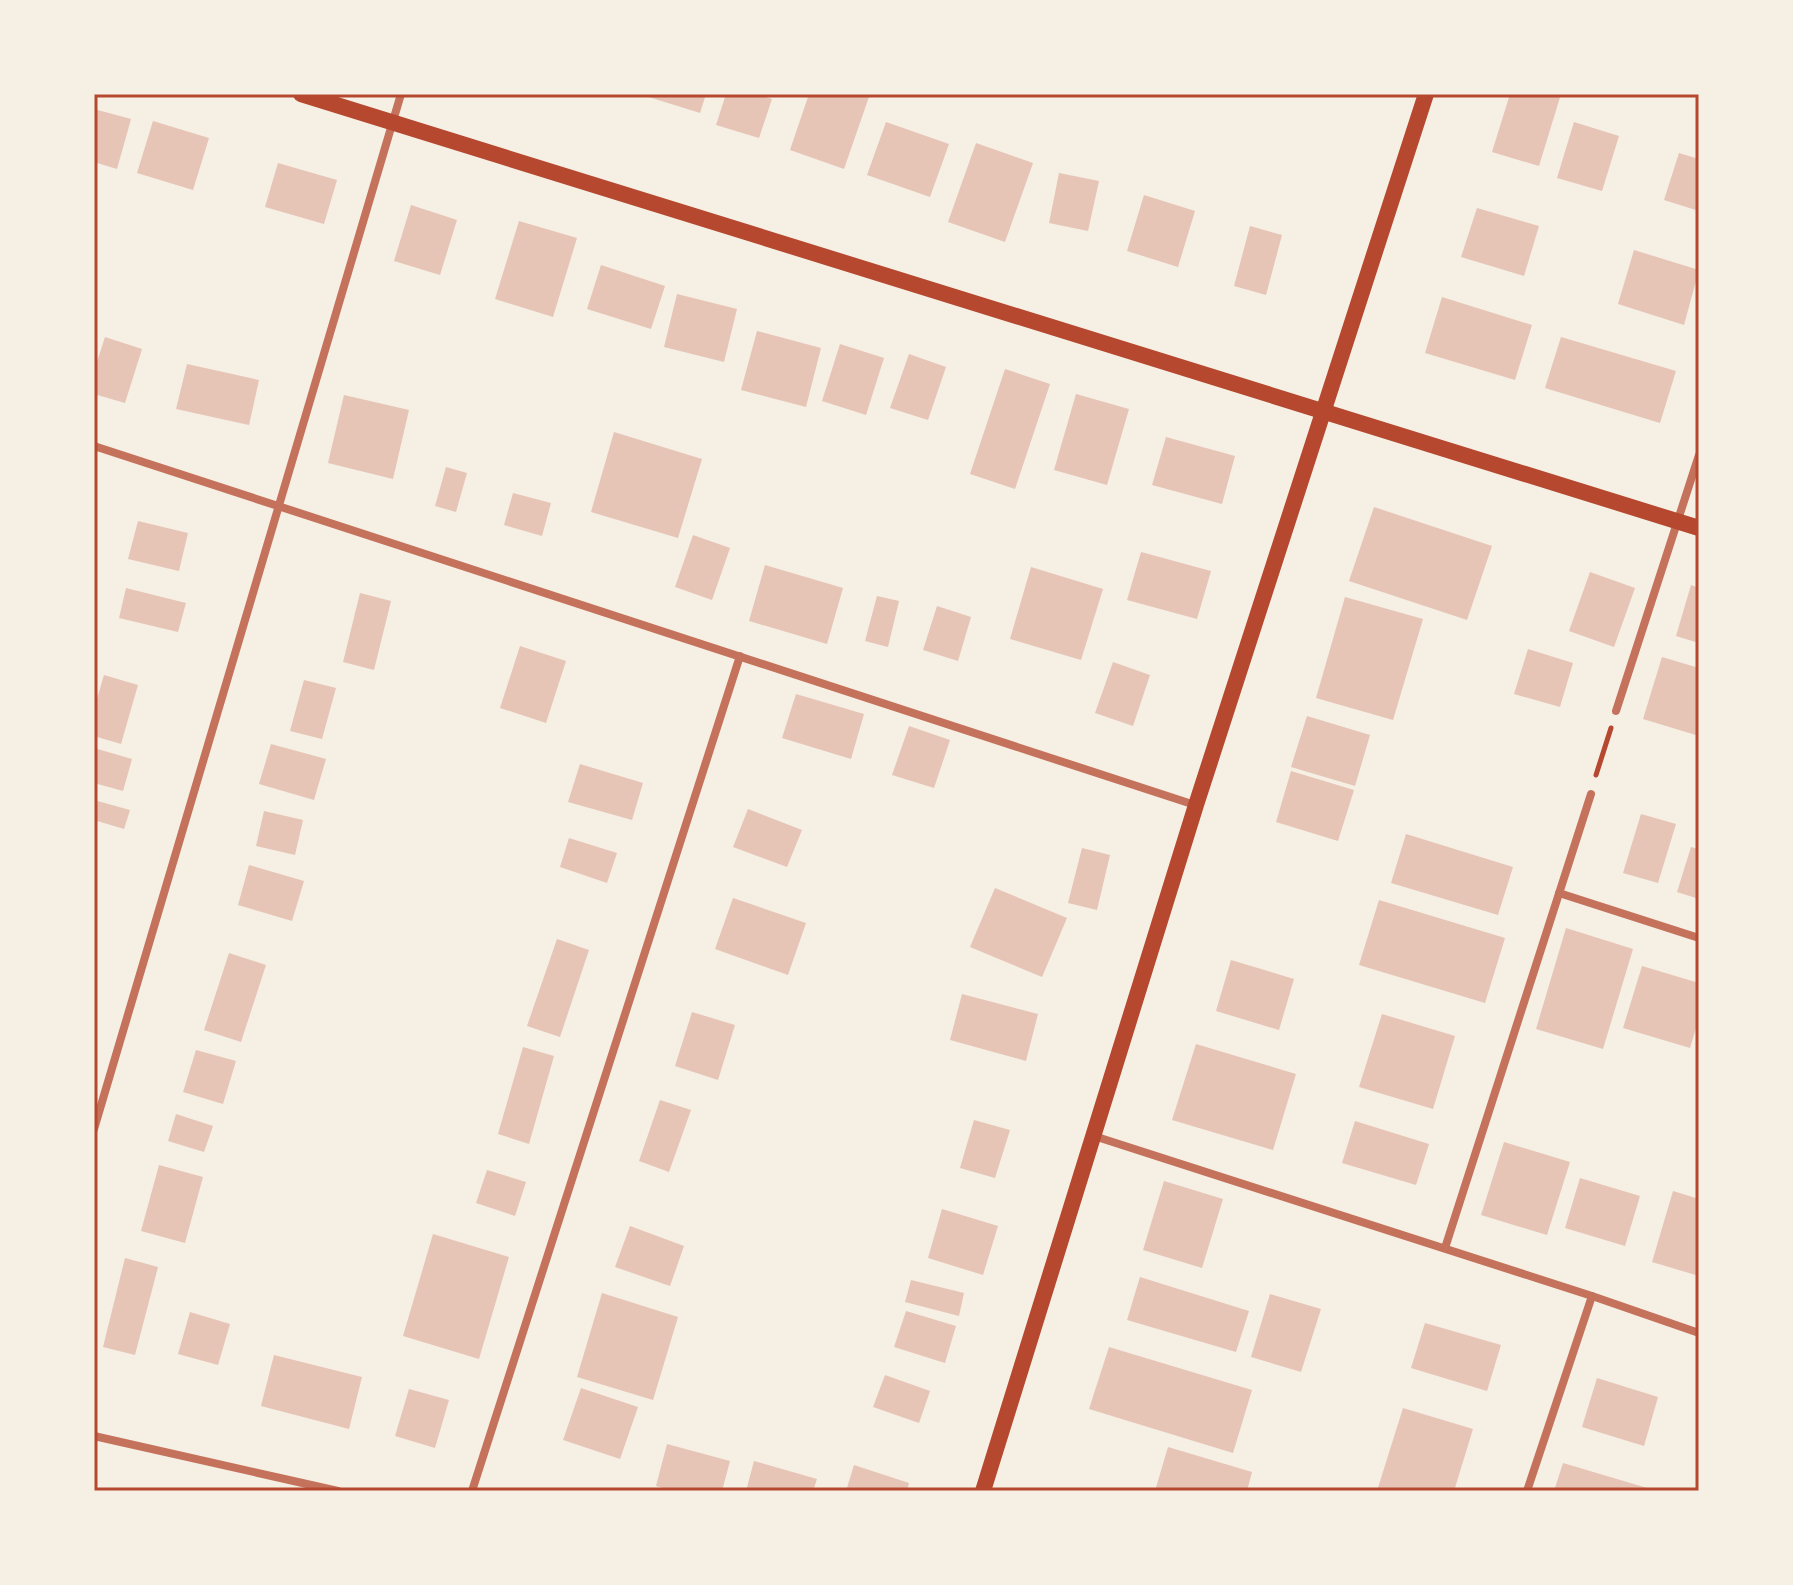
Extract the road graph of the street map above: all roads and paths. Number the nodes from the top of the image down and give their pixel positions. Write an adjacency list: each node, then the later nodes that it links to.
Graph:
1 (301, 94): 4 (main road)
2 (401, 94): 4 (street)
3 (1426, 94): 5 (main road)
4 (392, 123): 5 (main road); 8 (street)
5 (1324, 410): 9 (main road); 14 (main road)
6 (94, 446): 8 (street)
7 (1699, 455): 9 (street)
8 (280, 506): 11 (street); 17 (street)
9 (1678, 521): 10 (main road); 12 (street)
10 (1699, 528)
11 (740, 656): 14 (street); 24 (street)
12 (1616, 711): 13 (path)
13 (1591, 794): 15 (street)
14 (1196, 805): 18 (main road)
15 (1559, 893): 16 (street); 19 (street)
16 (1699, 938)
17 (94, 1129)
18 (1094, 1136): 19 (street); 25 (main road)
19 (1445, 1248): 20 (street)
20 (1592, 1296): 21 (street); 26 (street)
21 (1699, 1333)
22 (94, 1436): 23 (street)
23 (338, 1491)
24 (472, 1491)
25 (983, 1491)
26 (1527, 1491)

